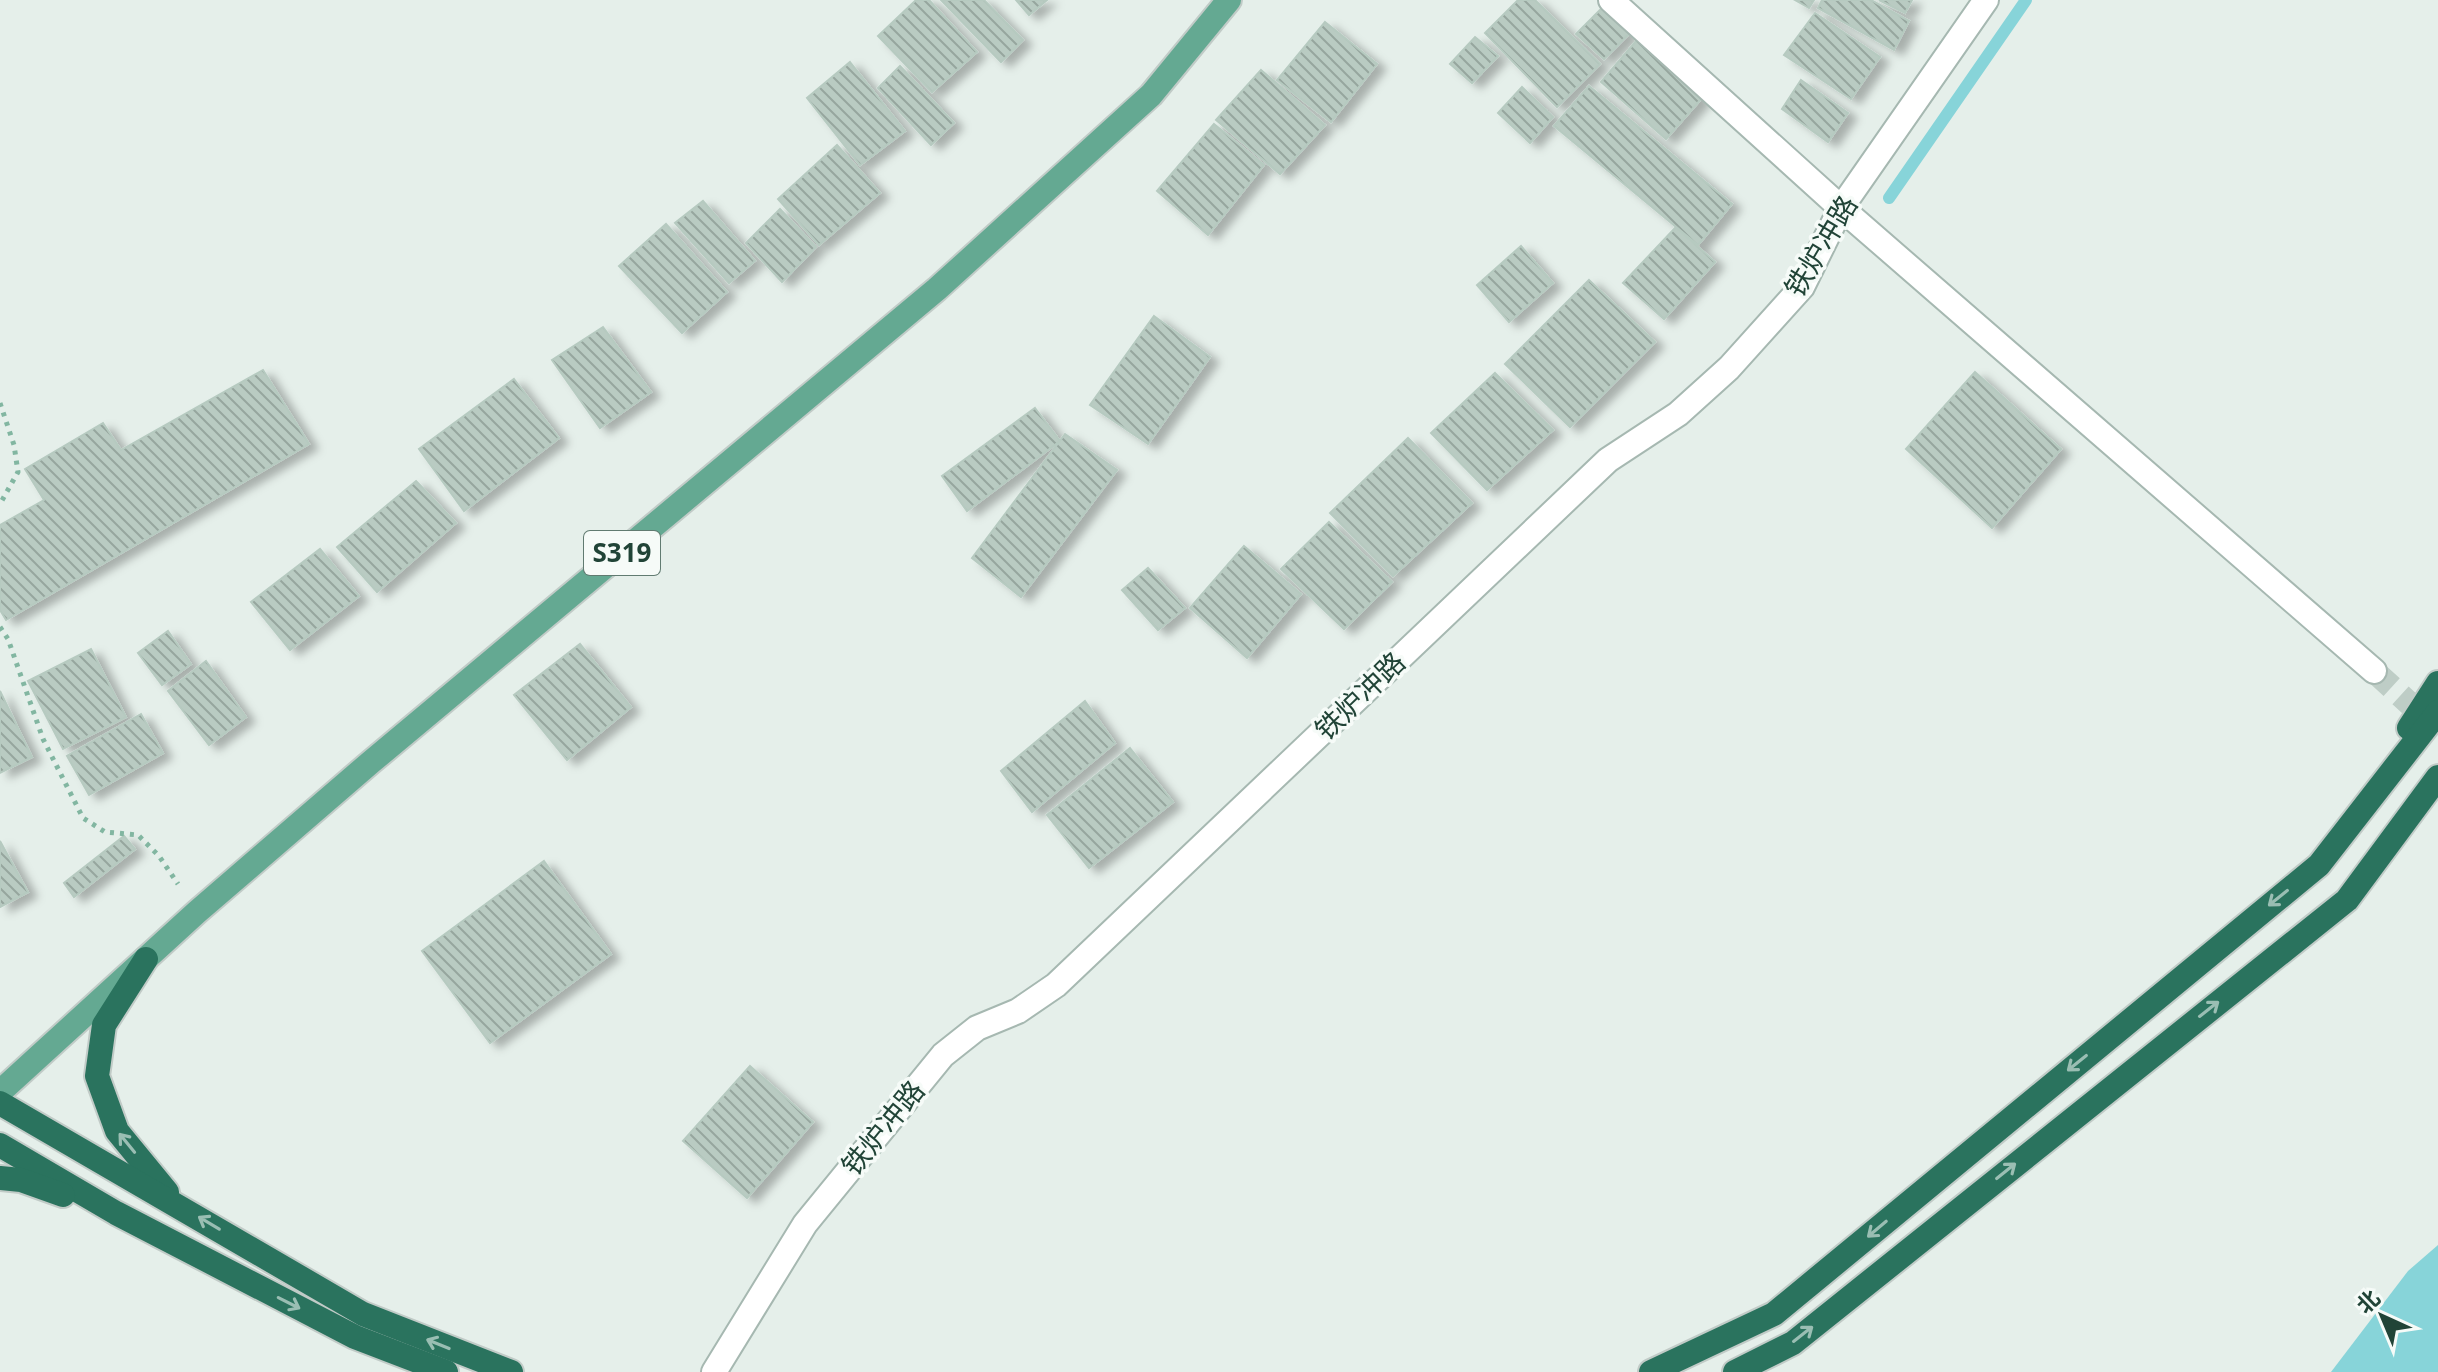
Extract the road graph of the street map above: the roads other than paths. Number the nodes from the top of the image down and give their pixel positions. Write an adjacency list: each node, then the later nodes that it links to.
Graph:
1 (1229, 0): 12 (main road, S319)
2 (1611, 0): 4 (street)
3 (1986, 0): 4 (street, 铁炉冲路)
4 (1841, 208): 5 (street); 20 (street, 铁炉冲路)
5 (2374, 671)
6 (2438, 683): 10 (highway)
7 (2438, 712): 10 (highway)
8 (2438, 777): 11 (highway)
9 (2438, 791): 11 (highway)
10 (2319, 865): 21 (highway, one-way to 21)
11 (2347, 900): 22 (highway, one-way to 11)
12 (146, 959): 13 (main road, S319); 16 (highway, one-way to 12)
13 (3, 1088): 16 (highway)
14 (0, 1145): 17 (highway)
15 (0, 1178): 17 (highway)
16 (176, 1203): 19 (highway, one-way to 16)
17 (116, 1213): 18 (highway, one-way to 18)
18 (446, 1372)
19 (511, 1372)
20 (714, 1372)
21 (1651, 1372)
22 (1735, 1372)

